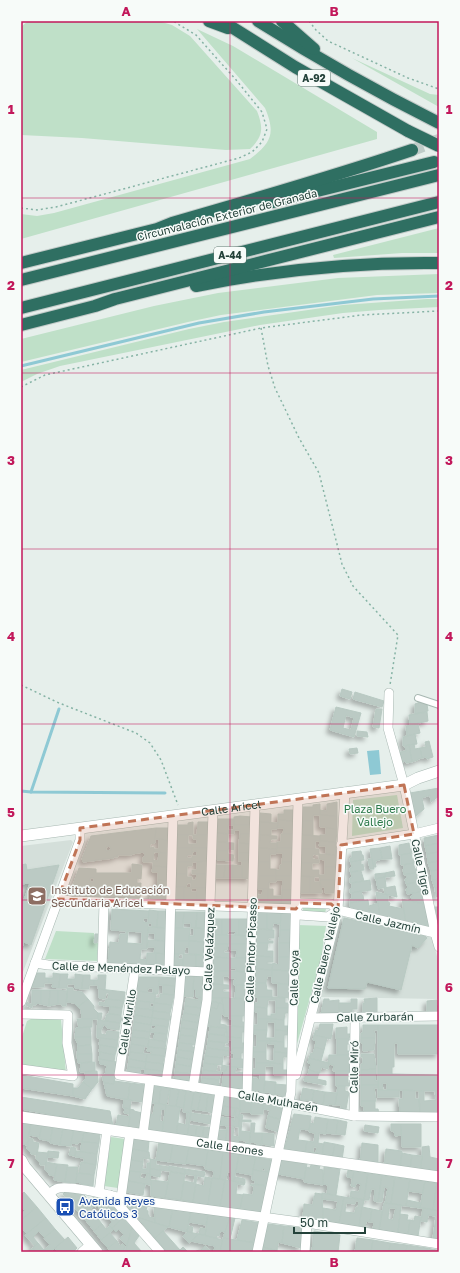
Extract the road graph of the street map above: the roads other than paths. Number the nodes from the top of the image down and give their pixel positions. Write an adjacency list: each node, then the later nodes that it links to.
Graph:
1 (209, 21): 5 (highway)
2 (222, 21): 5 (highway, A-92)
3 (258, 21): 6 (highway, A-92)
4 (282, 21): 6 (highway)
5 (241, 33): 8 (highway, A-92, bridge)
6 (327, 62): 7 (highway, A-92)
7 (439, 123)
8 (439, 146)
9 (412, 150): 14 (highway)
10 (434, 162): 14 (highway)
11 (439, 175): 17 (highway, Circunvalación Exterior de Granada / A-44)
12 (439, 202): 19 (highway, A-44)
13 (439, 217): 18 (highway)
14 (157, 229): 15 (highway)
15 (21, 263)
16 (439, 263): 18 (highway)
17 (21, 280)
18 (95, 306): 20 (highway)
19 (21, 308)
20 (21, 325)
21 (389, 693): 25 (street, Calle Tigre)
22 (418, 698): 23 (street)
23 (439, 705)
24 (439, 771): 25 (street, Calle Aricel)
25 (404, 785): 26 (street, Calle Aricel); 33 (street, Calle Tigre)
26 (345, 792): 27 (street, Calle Aricel); 35 (street, Calle Buero Vallejo)
27 (298, 800): 28 (street, Calle Aricel); 41 (street, Calle Goya)
28 (255, 805): 29 (street, Calle Aricel); 40 (street, Calle Pintor Picasso)
29 (213, 811): 30 (street, Calle Aricel); 39 (street, Calle Velázquez)
30 (177, 815): 31 (street, Calle Aricel); 38 (street)
31 (80, 828): 34 (street, Calle Aricel); 36 (street)
32 (439, 828): 33 (street)
33 (414, 834): 35 (street); 43 (street, Calle Tigre)
34 (21, 836)
35 (342, 845): 42 (street, Calle Buero Vallejo)
36 (58, 899): 37 (street); 45 (street)
37 (104, 902): 38 (street); 46 (street)
38 (170, 905): 39 (street); 48 (street)
39 (210, 906): 40 (street); 50 (street, Calle Velázquez)
40 (252, 908): 41 (street); 63 (street, Calle Pintor Picasso)
41 (296, 909): 42 (street, Calle Jazmín); 42 (street); 62 (street, Calle Goya)
42 (338, 910): 43 (street, Calle Jazmín); 54 (street, Calle Buero Vallejo)
43 (437, 934): 44 (street, Calle Tigre)
44 (439, 947)
45 (35, 963): 46 (street, Calle de Menéndez Pelayo); 51 (street)
46 (102, 968): 47 (street, Calle de Menéndez Pelayo)
47 (135, 969): 48 (street, Calle de Menéndez Pelayo); 57 (street, Calle Murillo)
48 (169, 970): 49 (street, Calle de Menéndez Pelayo)
49 (181, 971): 50 (street, Calle de Menéndez Pelayo); 59 (street)
50 (208, 972): 60 (street, Calle Velázquez)
51 (21, 1002)
52 (21, 1014): 56 (street)
53 (439, 1016): 55 (street, Calle Zurbarán)
54 (310, 1018): 55 (street, Calle Zurbarán); 62 (street, Calle Buero Vallejo)
55 (355, 1018): 65 (street, Calle Miró)
56 (21, 1069)
57 (119, 1075): 58 (street, Calle Mulhacén)
58 (150, 1080): 59 (street, Calle Mulhacén); 70 (street)
59 (166, 1082): 60 (street, Calle Mulhacén)
60 (193, 1087): 61 (street, Calle Mulhacén)
61 (220, 1091): 63 (street, Calle Mulhacén); 71 (street)
62 (291, 1092): 64 (street, Calle Goya)
63 (247, 1095): 64 (street, Calle Mulhacén)
64 (290, 1103): 65 (street, Calle Mulhacén); 72 (street, Calle Goya)
65 (354, 1116): 67 (street, Calle Mulhacén)
66 (21, 1117): 68 (street, Calle Leones)
67 (439, 1117)
68 (107, 1129): 69 (street, Calle Leones); 75 (street)
69 (130, 1132): 70 (street, Calle Leones); 78 (street)
70 (143, 1134): 71 (street, Calle Leones)
71 (212, 1145): 72 (street, Calle Leones)
72 (278, 1154): 74 (street, Calle Leones); 79 (street, Calle Goya)
73 (22, 1164): 76 (street)
74 (439, 1177)
75 (99, 1192): 76 (street); 77 (street)
76 (48, 1195): 82 (street)
77 (110, 1195): 78 (street); 83 (street)
78 (121, 1198): 79 (street)
79 (265, 1217): 80 (street); 84 (street, Calle Goya)
80 (307, 1223): 81 (street); 85 (street)
81 (439, 1244)
82 (90, 1250)
83 (160, 1252)
84 (258, 1252)
85 (305, 1252)

